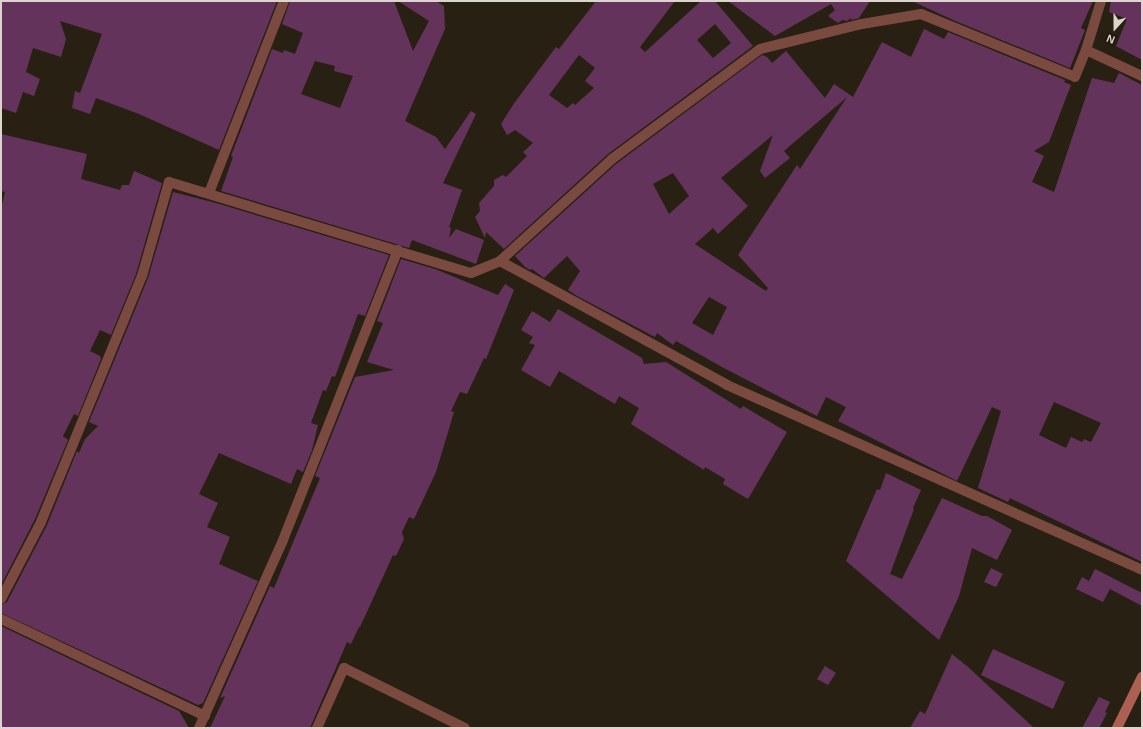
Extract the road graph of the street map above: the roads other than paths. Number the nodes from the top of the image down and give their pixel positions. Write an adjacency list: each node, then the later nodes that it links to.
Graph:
1 (284, 1): 5 (street)
2 (1101, 1): 3 (street)
3 (1086, 50): 4 (street); 7 (street)
4 (1142, 76)
5 (209, 193): 6 (street); 9 (street)
6 (398, 250): 7 (street); 12 (street)
7 (500, 261): 8 (street)
8 (1142, 570)
9 (1, 598)
10 (1, 619): 12 (street)
11 (1142, 677): 16 (street)
12 (205, 716): 13 (street)
13 (199, 728)
14 (317, 728): 15 (street)
15 (465, 728)
16 (1117, 728)

